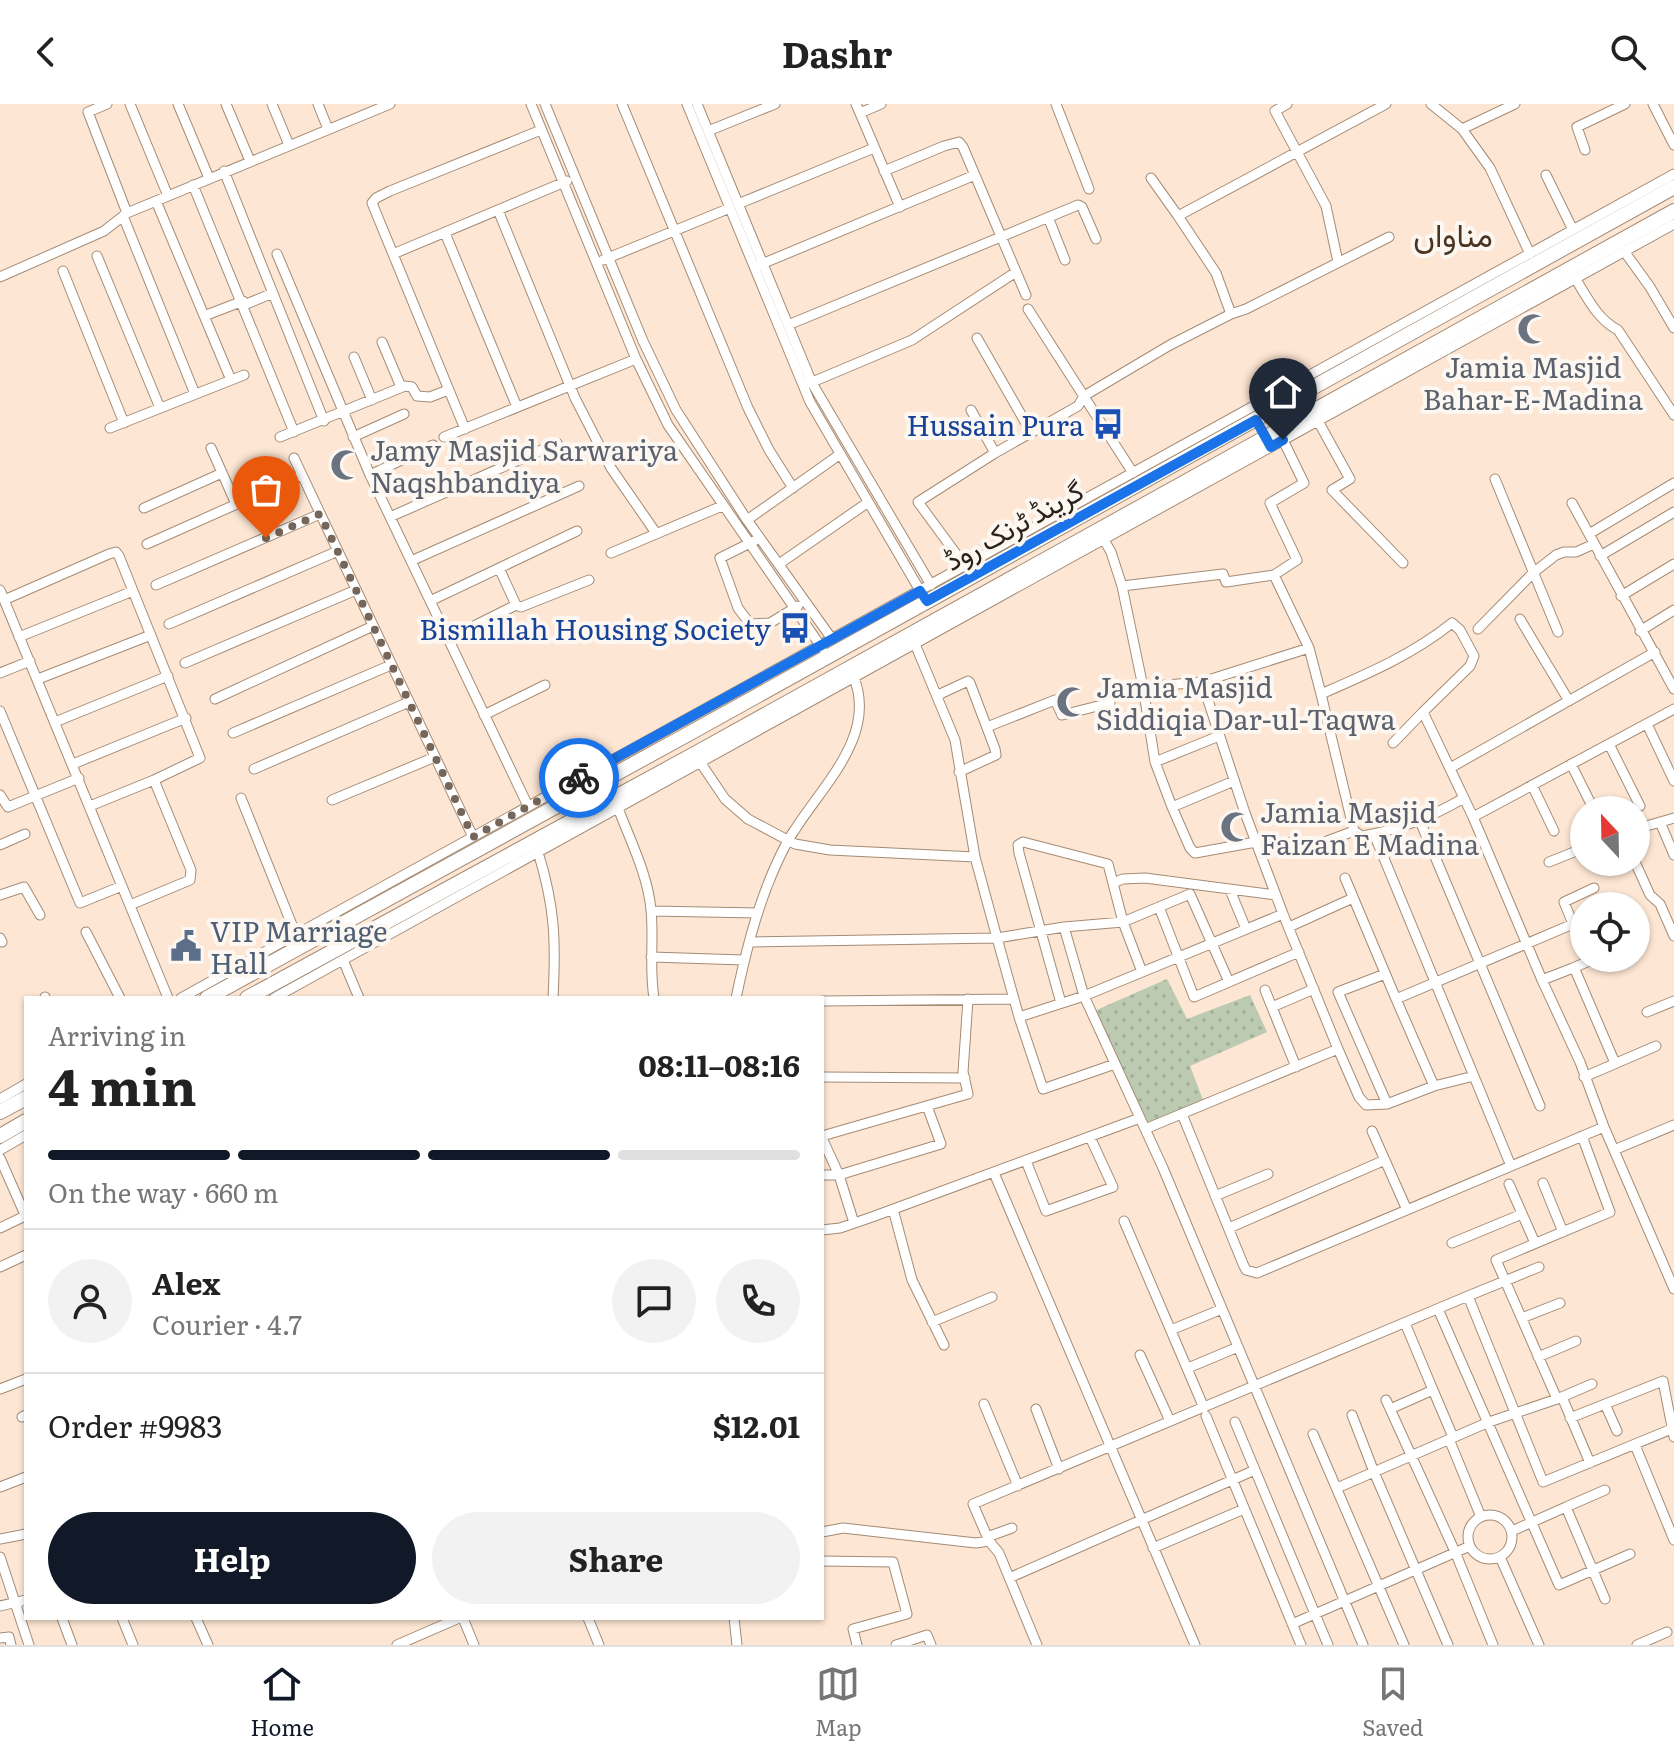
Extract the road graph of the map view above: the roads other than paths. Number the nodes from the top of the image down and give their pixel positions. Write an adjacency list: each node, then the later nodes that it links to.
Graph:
1 (107, 104): 54 (street)
2 (130, 104): 48 (street)
3 (178, 104): 41 (street)
4 (226, 104): 34 (street)
5 (272, 104): 29 (street)
6 (318, 104): 25 (street)
7 (390, 104): 23 (street)
8 (531, 104): 27 (street)
9 (545, 104): 42 (street)
10 (622, 104): 58 (street)
11 (687, 104): 36 (street)
12 (697, 104): 28 (street)
13 (775, 104): 22 (street)
14 (881, 104): 24 (street)
15 (1056, 104): 47 (street)
16 (1386, 104): 33 (street)
17 (1431, 104): 26 (street)
18 (1515, 104): 26 (street)
19 (1625, 104): 32 (street)
20 (1653, 104): 30 (street)
21 (1284, 105): 33 (street)
22 (759, 107): 28 (street)
23 (366, 108): 25 (street)
24 (858, 108): 31 (street)
25 (328, 129): 29 (street)
26 (1462, 129): 68 (street)
27 (541, 130): 44 (street); 67 (street)
28 (708, 131): 36 (street)
29 (289, 145): 34 (street)
30 (1674, 145)
31 (874, 148): 37 (street); 50 (street)
32 (1585, 150)
33 (1297, 152): 55 (street); 72 (street)
34 (250, 161): 35 (street)
35 (224, 171): 41 (street); 80 (street)
36 (719, 171): 50 (street)
37 (884, 171): 39 (street); 51 (street)
38 (1674, 174): 59 (street)
39 (975, 175): 51 (street); 61 (street)
40 (1546, 175): 59 (street)
41 (209, 178): 45 (street)
42 (575, 178): 44 (street); 70 (street)
43 (1151, 178): 55 (street)
44 (563, 183): 52 (street); 73 (street)
45 (193, 185): 48 (street); 82 (street)
46 (1674, 187): 64 (highway, گرینڈ ٹرنک روڈ)
47 (1089, 189)
48 (168, 196): 49 (street)
49 (156, 201): 54 (street); 85 (street)
50 (734, 206): 58 (street); 74 (street)
51 (900, 207): 74 (street)
52 (498, 210): 60 (street); 95 (street)
53 (1674, 211): 118 (highway, گرینڈ ٹرنک روڈ)
54 (125, 214): 78 (street); 98 (street)
55 (1178, 216): 84 (street)
56 (1048, 217): 61 (street); 63 (street); 71 (street)
57 (1674, 224): 65 (street)
58 (675, 230): 70 (street); 132 (street)
59 (1573, 230): 64 (street)
60 (445, 233): 67 (street); 101 (street)
61 (1001, 236): 76 (street); 86 (street)
62 (1389, 237): 72 (street)
63 (1096, 239)
64 (1565, 241): 68 (street); 77 (highway, گرینڈ ٹرنک روڈ)
65 (1624, 251): 79 (street); 87 (street)
66 (277, 254): 106 (street)
67 (393, 254): 97 (street)
68 (1530, 254): 77 (street)
69 (97, 256): 102 (street)
70 (609, 258): 73 (street); 141 (street)
71 (1065, 260)
72 (1338, 262): 84 (street)
73 (596, 263): 91 (street)
74 (758, 266): 86 (street); 94 (street)
75 (63, 271): 110 (street)
76 (1016, 272): 81 (street); 94 (street)
77 (1506, 274): 104 (highway, گرینڈ ٹرنک روڈ)
78 (0, 277)
79 (1575, 278): 105 (street); 109 (street)
80 (273, 293): 82 (street); 108 (street)
81 (1026, 295)
82 (243, 303): 85 (street); 113 (street)
83 (1028, 309): 99 (street)
84 (1231, 314): 99 (street)
85 (204, 316): 93 (street)
86 (788, 325): 94 (street)
87 (1674, 328)
88 (977, 338): 114 (street)
89 (382, 342): 96 (street)
90 (354, 357): 100 (street)
91 (636, 359): 95 (street); 136 (street)
92 (244, 375): 93 (street)
93 (231, 380): 98 (street)
94 (808, 384): 123 (street); 162 (street)
95 (571, 385): 101 (street); 143 (street)
96 (401, 387): 97 (street); 100 (street)
97 (448, 390): 112 (street)
98 (195, 394): 102 (street)
99 (1084, 396): 114 (street); 126 (street)
100 (372, 400): 106 (street)
101 (517, 407): 112 (street)
102 (160, 408): 110 (street)
103 (971, 410): 122 (street)
104 (1262, 412): 118 (highway); 126 (street); 167 (highway, گرینڈ ٹرنک روڈ)
105 (1673, 412)
106 (342, 413): 108 (street); 116 (street)
107 (404, 414): 116 (street)
108 (324, 421): 113 (street)
109 (1318, 421): 118 (street); 153 (street)
110 (124, 423): 111 (street)
111 (110, 428)
112 (465, 429): 117 (street)
113 (294, 432): 115 (street)
114 (1031, 432): 122 (street)
115 (280, 437)
116 (353, 437): 128 (street)
117 (444, 437)
118 (1273, 441): 146 (street); 159 (street); 218 (highway, گرینڈ ٹرنک روڈ)
119 (557, 443): 140 (street)
120 (433, 445): 128 (street)
121 (211, 448): 125 (street)
122 (995, 453): 156 (street)
123 (839, 455): 132 (street); 133 (street)
124 (294, 458): 127 (street)
125 (222, 473): 135 (street); 137 (street)
126 (1133, 473): 156 (street)
127 (302, 475): 135 (street); 139 (street)
128 (370, 475): 140 (street)
129 (1495, 479): 158 (street)
130 (1674, 483): 145 (street)
131 (579, 486): 152 (street)
132 (793, 488): 141 (street)
133 (867, 503): 154 (street); 167 (street)
134 (1572, 503): 145 (street)
135 (236, 504): 147 (street)
136 (722, 506): 143 (street); 148 (street)
137 (144, 508)
138 (1674, 512): 151 (street)
139 (320, 514): 149 (street); 161 (street)
140 (390, 517): 152 (street)
141 (747, 520): 144 (street)
142 (577, 531): 157 (street)
143 (656, 533): 150 (street)
144 (760, 538): 148 (street); 154 (street)
145 (1591, 539): 151 (street); 158 (street)
146 (1104, 540): 163 (street); 184 (street)
147 (147, 544)
148 (749, 545): 172 (street); 172 (street)
149 (338, 551): 164 (street); 175 (street)
150 (611, 553)
151 (1600, 556): 168 (street)
152 (411, 561): 169 (street)
153 (1403, 563)
154 (779, 564): 170 (street)
155 (1674, 564): 168 (street)
156 (965, 566): 162 (street)
157 (499, 568): 169 (street); 171 (street)
158 (1533, 573): 177 (street); 179 (street)
159 (1274, 575): 163 (street); 185 (street)
160 (589, 580): 171 (street)
161 (156, 585)
162 (931, 585): 167 (street)
163 (1122, 586): 197 (street)
164 (356, 590): 176 (street); 189 (street)
165 (133, 591): 166 (street); 180 (street); 181 (street)
166 (2, 595): 181 (street)
167 (923, 596): 183 (street); 186 (highway, گرینڈ ٹرنک روڈ)
168 (1621, 596): 178 (street)
169 (430, 601): 182 (street)
170 (804, 601): 172 (street); 183 (street)
171 (516, 605): 182 (street)
172 (794, 608): 186 (street)
173 (1674, 610): 178 (street)
174 (1520, 619): 202 (street)
175 (169, 624)
176 (373, 626): 190 (street); 201 (street)
177 (1478, 629)
178 (1640, 631): 187 (street)
179 (1558, 632)
180 (151, 635): 192 (street); 194 (street)
181 (19, 637): 188 (street)
182 (448, 639): 208 (street)
183 (832, 639): 186 (street)
184 (915, 644): 193 (street); 200 (street)
185 (1309, 648): 195 (street); 199 (street)
186 (824, 650): 206 (highway, گرینڈ ٹرنک روڈ)
187 (1655, 652): 198 (street); 202 (street)
188 (30, 661): 191 (street); 194 (street)
189 (185, 663)
190 (391, 665): 203 (street); 213 (street)
191 (0, 673)
192 (168, 676): 209 (street); 210 (street)
193 (854, 678): 218 (street); 253 (street)
194 (38, 679): 210 (street)
195 (1202, 682): 197 (street); 215 (street)
196 (545, 685): 208 (street)
197 (1143, 687): 212 (street); 220 (street)
198 (1674, 689)
199 (1321, 694): 207 (street); 248 (street)
200 (938, 695): 212 (street); 226 (street)
201 (215, 699)
202 (1569, 701): 223 (street)
203 (409, 702): 219 (street); 224 (street)
204 (1674, 709): 211 (street)
205 (0, 711): 233 (street)
206 (713, 712): 214 (highway, گرینڈ ٹرنک روڈ); 225 (street)
207 (1423, 712): 216 (street); 223 (street)
208 (484, 715): 240 (street)
209 (186, 718): 221 (street); 228 (street)
210 (55, 722): 221 (street)
211 (1647, 724): 217 (street); 230 (street)
212 (987, 727): 226 (street)
213 (233, 733)
214 (690, 733): 218 (highway); 225 (highway, گرینڈ ٹرنک روڈ)
215 (1219, 736): 220 (street); 229 (street)
216 (1393, 743)
217 (1609, 744): 222 (street); 235 (street)
218 (700, 756): 242 (street); 253 (street); 286 (highway, گرینڈ ٹرنک روڈ)
219 (435, 757): 238 (street); 252 (street)
220 (1155, 762): 241 (street)
221 (73, 764): 227 (street)
222 (1571, 764): 231 (street); 234 (street)
223 (1450, 768): 237 (street)
224 (254, 769)
225 (609, 770): 240 (street); 300 (highway, گرینڈ ٹرنک روڈ)
226 (959, 772): 259 (street)
227 (79, 778): 233 (street); 239 (street)
228 (154, 780): 239 (street); 270 (street)
229 (1234, 781): 241 (street); 254 (street)
230 (1674, 781)
231 (1532, 785): 243 (street); 249 (street)
232 (0, 795): 233 (street)
233 (34, 796): 264 (street)
234 (1587, 796)
235 (1635, 796)
236 (241, 798): 282 (street)
237 (1464, 798): 243 (street); 245 (street)
238 (332, 800)
239 (90, 806): 264 (street)
240 (528, 806): 252 (street)
241 (1172, 807): 254 (street)
242 (618, 808): 256 (street); 272 (street)
243 (1473, 817): 288 (street)
244 (1674, 818): 246 (street)
245 (1420, 821): 251 (street); 294 (street)
246 (1660, 822): 247 (street); 258 (street)
247 (1650, 825)
248 (1354, 831): 251 (street); 254 (street)
249 (1554, 831)
250 (25, 834): 255 (street)
251 (1374, 834): 302 (street)
252 (473, 837): 282 (street)
253 (788, 841): 259 (street); 273 (street)
254 (1256, 842): 268 (street)
255 (0, 845)
256 (538, 852): 286 (street); 312 (street)
257 (1570, 854): 260 (street)
258 (1674, 855)
259 (975, 857): 284 (street)
260 (1549, 862)
261 (1641, 876): 283 (street)
262 (1345, 878): 269 (street)
263 (1113, 883): 266 (street); 276 (street); 280 (street)
264 (122, 886): 270 (street)
265 (1594, 888): 288 (street)
266 (1230, 890): 268 (street); 279 (street)
267 (0, 895): 275 (street)
268 (1276, 895): 274 (street)
269 (1353, 898): 278 (street); 298 (street)
270 (130, 905): 307 (street)
271 (1159, 907): 276 (street); 287 (street); 291 (street)
272 (651, 911): 273 (street); 290 (street)
273 (758, 913): 285 (street)
274 (1283, 914): 278 (street); 279 (street)
275 (40, 915)
276 (1123, 922): 277 (street); 296 (street)
277 (1064, 927): 280 (street); 315 (street)
278 (1289, 927): 289 (street)
279 (1246, 929): 287 (street)
280 (1040, 931): 284 (street); 321 (street)
281 (86, 932): 306 (street)
282 (296, 935): 308 (street)
283 (1674, 936)
284 (997, 938): 285 (street); 317 (street)
285 (750, 942): 293 (street)
286 (361, 943): 292 (street); 305 (highway, گرینڈ ٹرنک روڈ)
287 (1212, 943): 291 (street); 301 (street)
288 (1527, 943): 294 (street); 299 (street)
289 (1299, 952): 301 (street); 303 (street)
290 (651, 957): 293 (street); 313 (street)
291 (1178, 957): 296 (street); 301 (street)
292 (343, 960): 305 (street); 311 (street)
293 (744, 960): 314 (street)
294 (1480, 963): 302 (street); 340 (street)
295 (1570, 969): 299 (street)
296 (1142, 972): 315 (street)
297 (1575, 972): 327 (street)
298 (1385, 974): 318 (street); 338 (street)
299 (1542, 980): 332 (street)
300 (237, 982): 309 (highway, گرینڈ ٹرنک روڈ); 310 (highway)
301 (1229, 982)
302 (1435, 983): 318 (street); 330 (street)
303 (1314, 989): 322 (street); 326 (street)
304 (1265, 990): 322 (street)
305 (272, 994)
306 (119, 996)
307 (167, 996)
308 (185, 996)
309 (211, 996)
310 (246, 996)
311 (358, 996)
312 (553, 996)
313 (654, 996)
314 (736, 996)
315 (1084, 996): 321 (street); 328 (street)
316 (968, 999): 317 (street); 319 (street); 333 (street)
317 (1014, 999): 324 (street)
318 (1396, 999): 335 (street)
319 (824, 1001)
320 (1674, 1001): 323 (street)
321 (1061, 1003): 324 (street)
322 (1272, 1007): 329 (street)
323 (1647, 1012)
324 (1019, 1017): 328 (street)
325 (1656, 1046): 327 (street)
326 (1338, 1049): 329 (street); 338 (street)
327 (1615, 1063): 332 (street)
328 (1115, 1064): 343 (street)
329 (1296, 1067): 342 (street)
330 (1474, 1076): 335 (street); 360 (street)
331 (824, 1077): 333 (street)
332 (1584, 1077): 346 (street)
333 (965, 1078): 339 (street)
334 (24, 1085): 336 (street)
335 (1434, 1086): 338 (street)
336 (0, 1099)
337 (24, 1099): 341 (highway)
338 (1387, 1104)
339 (927, 1106): 351 (street); 364 (street)
340 (1540, 1106)
341 (0, 1112)
342 (1182, 1114): 347 (street); 367 (street)
343 (1140, 1118): 347 (street); 353 (street)
344 (24, 1122): 349 (highway)
345 (1674, 1125): 356 (street)
346 (1604, 1127): 352 (street); 356 (street)
347 (1145, 1129): 389 (street)
348 (1372, 1131): 358 (street)
349 (0, 1136)
350 (24, 1136): 355 (street)
351 (824, 1136)
352 (1582, 1136): 360 (street); 378 (street)
353 (1090, 1137): 359 (street); 359 (street)
354 (824, 1141): 364 (street)
355 (0, 1150)
356 (1614, 1150): 385 (street)
357 (0, 1158): 370 (street)
358 (1385, 1160): 369 (street); 376 (street)
359 (1026, 1161): 361 (street)
360 (1511, 1166): 369 (street)
361 (994, 1173): 368 (street); 422 (street)
362 (1268, 1174): 367 (street)
363 (824, 1175): 364 (street)
364 (839, 1175): 374 (street)
365 (1543, 1183): 378 (street)
366 (1509, 1184): 371 (street)
367 (1215, 1196): 376 (street)
368 (893, 1209): 374 (street); 392 (street)
369 (1407, 1210): 376 (street)
370 (24, 1212)
371 (1522, 1214): 379 (street); 380 (street)
372 (24, 1217): 375 (street)
373 (1124, 1221): 394 (street)
374 (854, 1223): 377 (street)
375 (0, 1228)
376 (1229, 1228)
377 (824, 1230)
378 (1563, 1232): 380 (street)
379 (1452, 1243)
380 (1535, 1243): 384 (street)
381 (24, 1256): 382 (street)
382 (0, 1267)
383 (1539, 1267): 384 (street)
384 (1505, 1280): 386 (street); 391 (street)
385 (1674, 1289)
386 (1468, 1296): 390 (street); 411 (street)
387 (992, 1297): 392 (street)
388 (1560, 1303): 391 (street)
389 (1222, 1309): 394 (street); 397 (street)
390 (1438, 1309): 393 (street); 416 (street)
391 (1522, 1318): 399 (street)
392 (932, 1322): 396 (street)
393 (1405, 1323): 403 (street); 405 (street)
394 (1171, 1330): 400 (street)
395 (1576, 1341): 399 (street)
396 (944, 1345)
397 (1238, 1347): 400 (street); 403 (street)
398 (1140, 1355): 414 (street)
399 (1538, 1357): 406 (street)
400 (1188, 1368): 410 (street)
401 (24, 1380): 404 (street)
402 (1592, 1384): 406 (street)
403 (1255, 1387): 410 (street); 459 (street)
404 (0, 1389)
405 (1433, 1390): 420 (street); 423 (street)
406 (1559, 1398): 411 (street); 413 (street)
407 (984, 1404): 430 (street)
408 (1605, 1404): 413 (street); 417 (street); 418 (street)
409 (1036, 1409): 425 (street)
410 (1205, 1412): 414 (street); 429 (street)
411 (1516, 1414): 416 (street); 424 (street)
412 (1352, 1415): 427 (street)
413 (1570, 1418): 424 (street)
414 (1170, 1421): 422 (street)
415 (1235, 1422): 426 (street)
416 (1489, 1422): 420 (street); 438 (street)
417 (1617, 1431)
418 (1673, 1431): 421 (street)
419 (1313, 1434): 432 (street)
420 (1451, 1438): 423 (street); 436 (street)
421 (1635, 1445): 424 (street); 445 (street)
422 (1109, 1448): 425 (street); 437 (street)
423 (1411, 1455): 427 (street); 448 (street)
424 (1590, 1463)
425 (1059, 1469): 430 (street)
426 (1255, 1470): 429 (street); 462 (street)
427 (1374, 1472): 432 (street); 453 (street)
428 (24, 1478): 431 (street)
429 (1232, 1481): 435 (street); 437 (street)
430 (1018, 1486): 444 (street)
431 (0, 1487)
432 (1337, 1488): 456 (street)
433 (1605, 1490): 434 (street)
434 (1566, 1507): 438 (street); 454 (street)
435 (1244, 1509): 447 (street); 470 (street)
436 (1481, 1517): 440 (street); 446 (street)
437 (1142, 1521): 447 (street); 455 (street)
438 (1531, 1522): 440 (street); 454 (street)
439 (1012, 1528): 444 (street)
440 (1512, 1531): 451 (street)
441 (824, 1532): 444 (street)
442 (24, 1534): 443 (street)
443 (0, 1539)
444 (988, 1539): 455 (street)
445 (1674, 1540)
446 (1470, 1546): 448 (street); 451 (street)
447 (1153, 1548): 486 (street)
448 (1456, 1554): 453 (street); 492 (street)
449 (1630, 1554): 454 (street)
450 (0, 1557): 460 (street)
451 (1500, 1557): 493 (street)
452 (824, 1561): 482 (street)
453 (1417, 1570): 456 (street); 491 (street)
454 (1593, 1570): 457 (street)
455 (1009, 1578): 485 (street)
456 (1380, 1587): 459 (street); 490 (street)
457 (1605, 1599)
458 (24, 1600): 460 (street)
459 (1346, 1602): 462 (street); 489 (street)
460 (13, 1603): 461 (street); 474 (street)
461 (0, 1606)
462 (1315, 1616): 470 (street); 488 (street)
463 (63, 1620): 475 (street)
464 (123, 1620): 476 (street)
465 (197, 1620): 477 (street)
466 (456, 1620): 478 (street)
467 (462, 1620): 479 (street)
468 (589, 1620): 480 (street)
469 (734, 1620): 481 (street)
470 (1292, 1624): 487 (street)
471 (1667, 1632): 494 (street)
472 (0, 1638): 473 (street)
473 (11, 1645)
474 (29, 1645)
475 (72, 1645)
476 (133, 1645)
477 (208, 1645)
478 (397, 1645)
479 (474, 1645)
480 (599, 1645)
481 (737, 1645)
482 (857, 1645)
483 (896, 1645): 484 (street)
484 (931, 1645)
485 (1037, 1645)
486 (1195, 1645)
487 (1301, 1645)
488 (1328, 1645)
489 (1363, 1645)
490 (1404, 1645)
491 (1448, 1645)
492 (1493, 1645)
493 (1539, 1645)
494 (1637, 1645)

